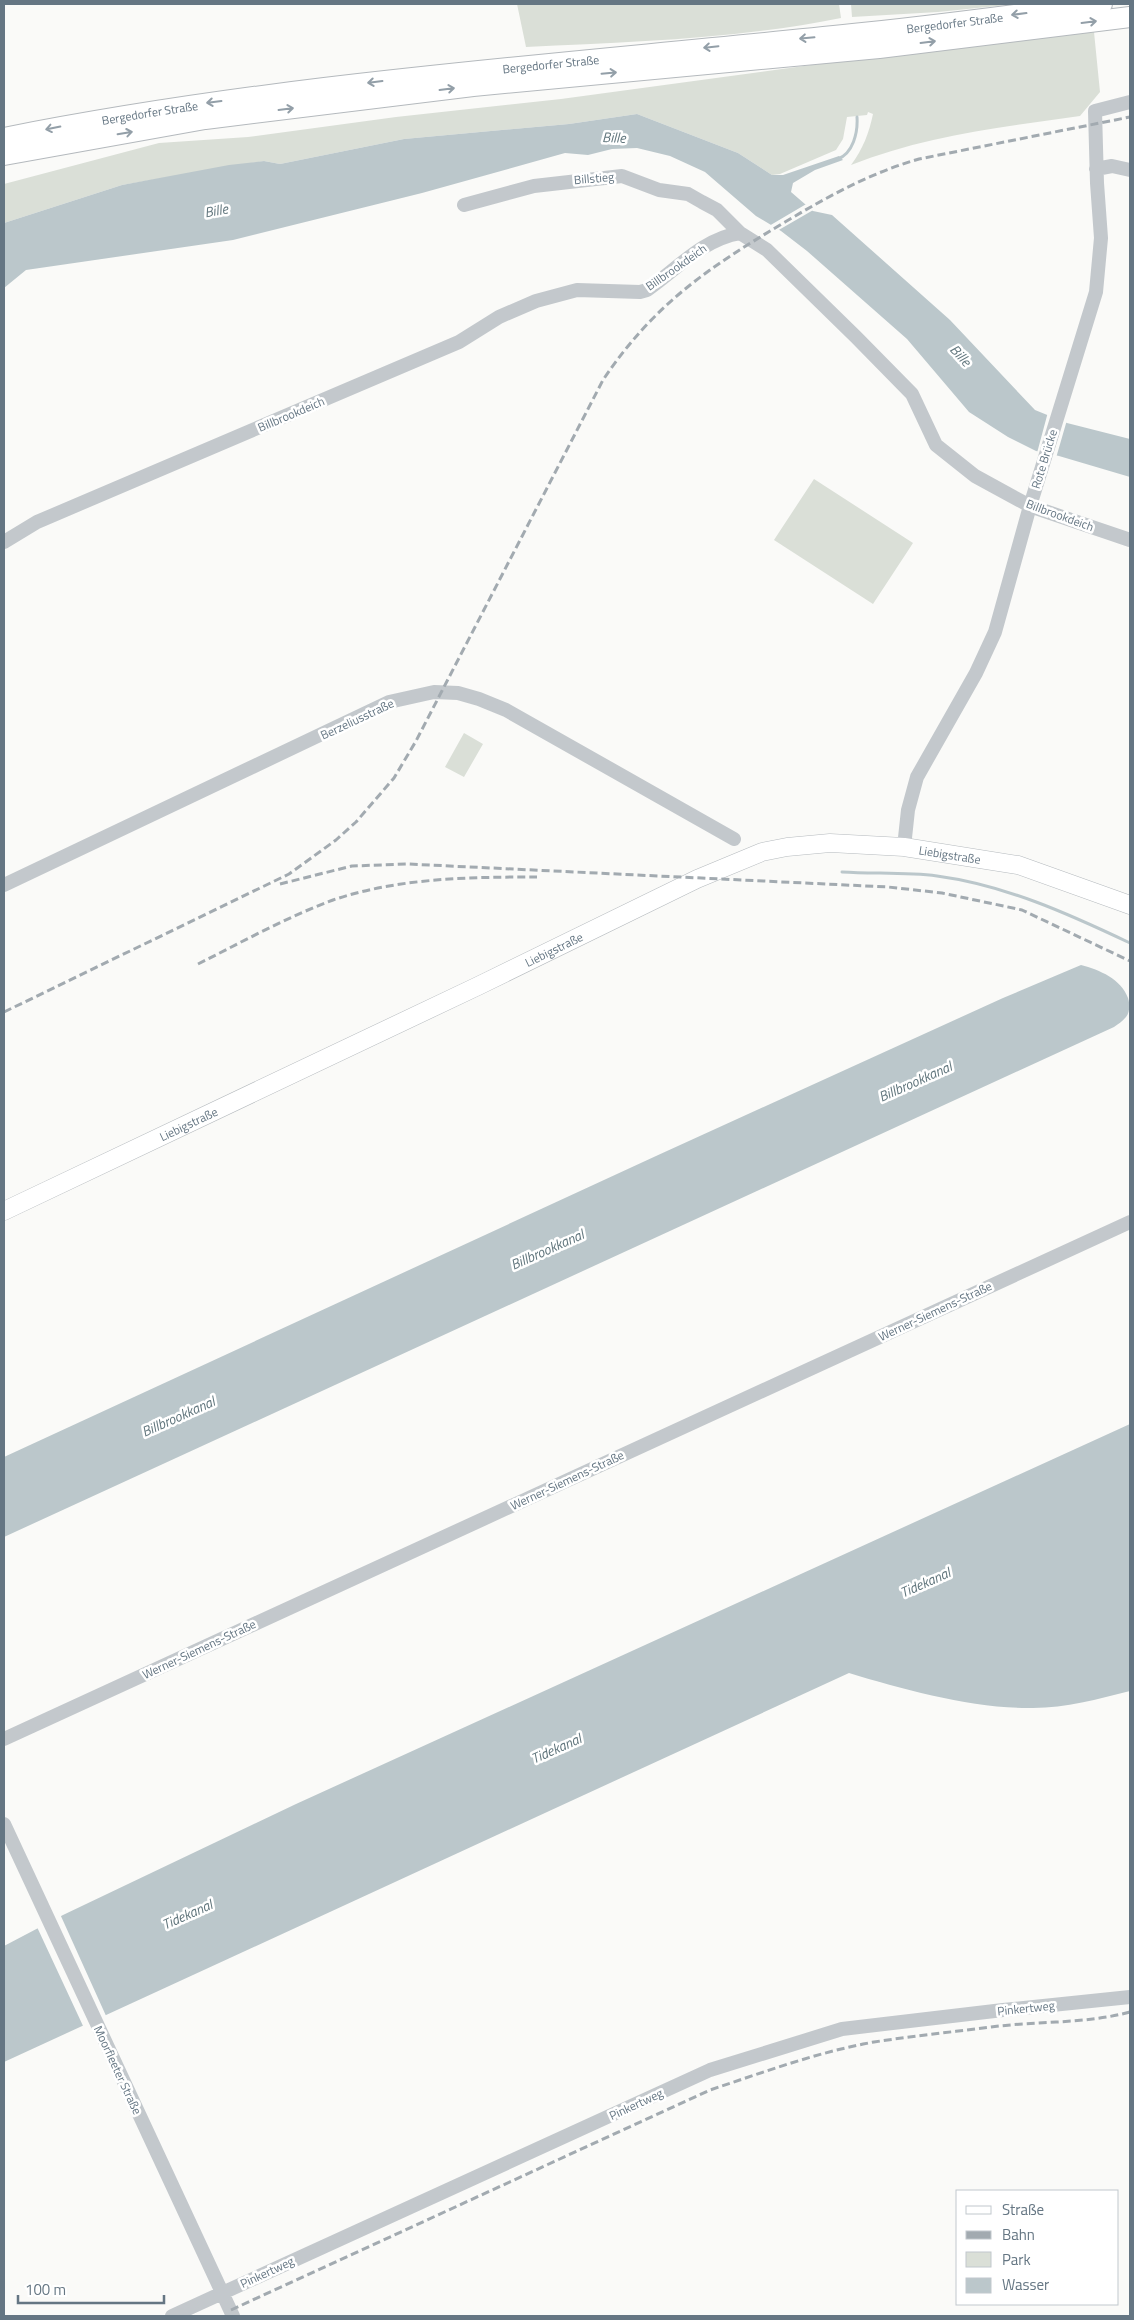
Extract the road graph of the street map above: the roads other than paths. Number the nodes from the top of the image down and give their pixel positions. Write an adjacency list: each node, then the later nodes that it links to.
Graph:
1 (1102, 4): 4 (highway, Bergedorfer Straße, one-way to 4)
2 (1130, 17): 5 (highway, Bergedorfer Straße, one-way to 2)
3 (1130, 102): 6 (street, Rote Brücke)
4 (4, 138)
5 (4, 155)
6 (1096, 169): 7 (street); 10 (street, Rote Brücke)
7 (1130, 170)
8 (464, 205): 9 (street, Billstieg)
9 (740, 233): 10 (street, Billbrookdeich); 12 (street, Billbrookdeich)
10 (1030, 506): 11 (street, Billbrookdeich); 14 (street, Rote Brücke)
11 (1130, 540)
12 (4, 542)
13 (734, 839): 15 (street, Berzeliusstraße)
14 (904, 847): 16 (main road, Liebigstraße); 17 (main road, Liebigstraße)
15 (4, 885)
16 (1130, 904)
17 (4, 1211)
18 (1130, 1222): 19 (street, Werner-Siemens-Straße)
19 (4, 1739)
20 (4, 1824): 22 (street, Moorfleeter Straße)
21 (1130, 1997): 22 (street, Pinkertweg)
22 (223, 2293): 23 (street, Pinkertweg); 24 (street, Moorfleeter Straße)
23 (172, 2316)
24 (233, 2316)

